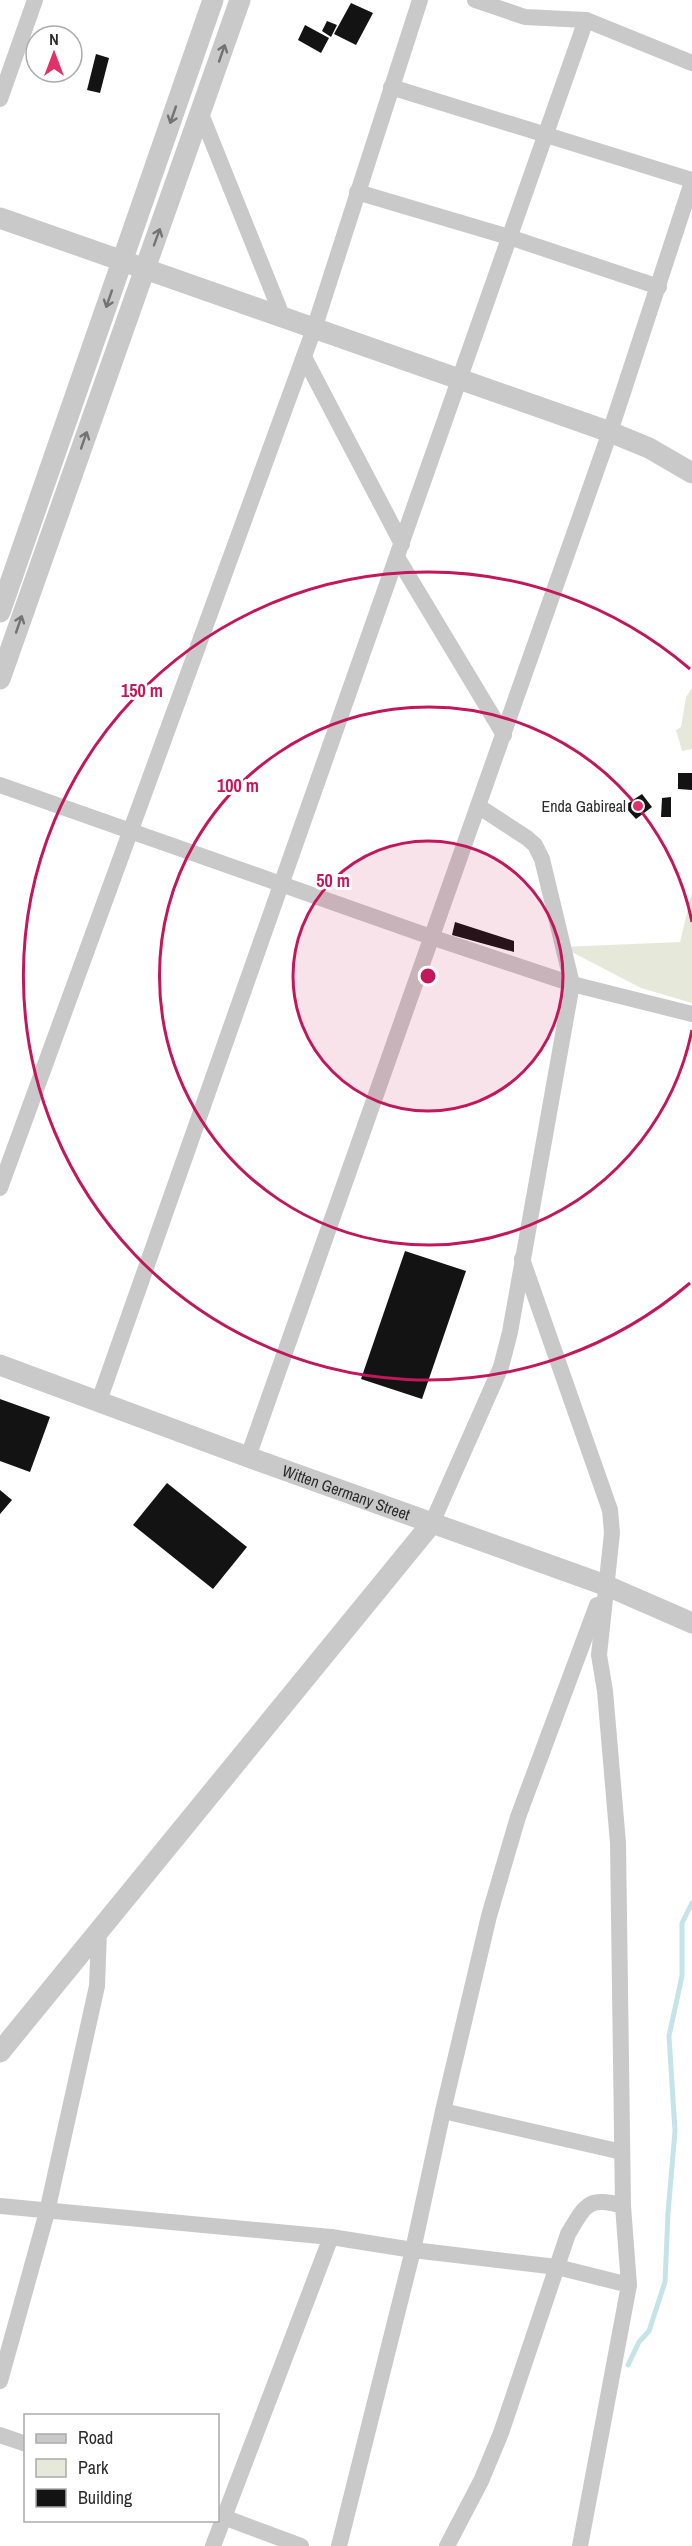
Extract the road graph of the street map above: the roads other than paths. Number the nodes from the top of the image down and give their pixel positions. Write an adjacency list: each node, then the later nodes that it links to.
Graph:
1 (35, 0): 11 (street)
2 (213, 0): 18 (street, one-way to 18)
3 (240, 0): 12 (street, one-way to 3)
4 (420, 0): 10 (street)
5 (476, 0): 7 (street)
6 (531, 0): 7 (street)
7 (525, 16): 8 (street)
8 (586, 20): 9 (street); 13 (street)
9 (692, 63)
10 (391, 87): 13 (street); 15 (street)
11 (0, 99)
12 (201, 114): 19 (street, one-way to 12); 21 (street)
13 (546, 134): 14 (street); 17 (street)
14 (692, 181): 20 (street)
15 (357, 192): 17 (street); 22 (street)
16 (0, 218): 18 (street)
17 (509, 237): 20 (street); 24 (street)
18 (122, 262): 19 (street); 27 (street, one-way to 27)
19 (145, 270): 21 (street); 28 (street, one-way to 19)
20 (659, 287): 25 (street)
21 (283, 318): 22 (street)
22 (314, 329): 23 (street); 24 (street)
23 (304, 357): 29 (street); 35 (street)
24 (459, 378): 25 (street); 29 (street)
25 (610, 432): 26 (street); 32 (street)
26 (692, 473)
27 (32, 519): 28 (street); 30 (street)
28 (54, 526): 31 (street, one-way to 28)
29 (400, 551): 32 (street); 36 (street)
30 (0, 612)
31 (0, 679)
32 (504, 735): 34 (street)
33 (0, 785): 35 (street)
34 (478, 806): 37 (street); 38 (street)
35 (129, 831): 36 (street); 40 (street)
36 (281, 884): 37 (street); 43 (street)
37 (431, 937): 38 (street); 44 (street)
38 (572, 984): 39 (street); 41 (street)
39 (692, 1014)
40 (0, 1188)
41 (522, 1259): 45 (street); 46 (street)
42 (0, 1365): 43 (street, Witten Germany Street)
43 (99, 1401): 44 (street, Witten Germany Street)
44 (248, 1457): 45 (street, Witten Germany Street)
45 (432, 1523): 46 (street, Witten Germany Street); 48 (street)
46 (604, 1585): 47 (street, Witten Germany Street); 50 (street); 51 (street)
47 (692, 1623)
48 (99, 1931): 49 (street); 54 (street)
49 (0, 2052)
50 (442, 2111): 51 (street); 56 (street)
51 (622, 2152): 53 (street)
52 (0, 2206): 54 (street)
53 (623, 2206): 57 (street); 58 (street)
54 (47, 2212): 55 (street); 59 (street)
55 (331, 2237): 56 (street); 62 (street)
56 (413, 2250): 57 (street); 65 (street)
57 (557, 2267): 58 (street); 66 (street)
58 (629, 2285): 67 (street)
59 (0, 2381)
60 (0, 2435): 61 (street)
61 (24, 2443)
62 (221, 2516): 63 (street); 64 (street)
63 (213, 2546)
64 (302, 2546)
65 (339, 2546)
66 (447, 2546)
67 (580, 2546)

